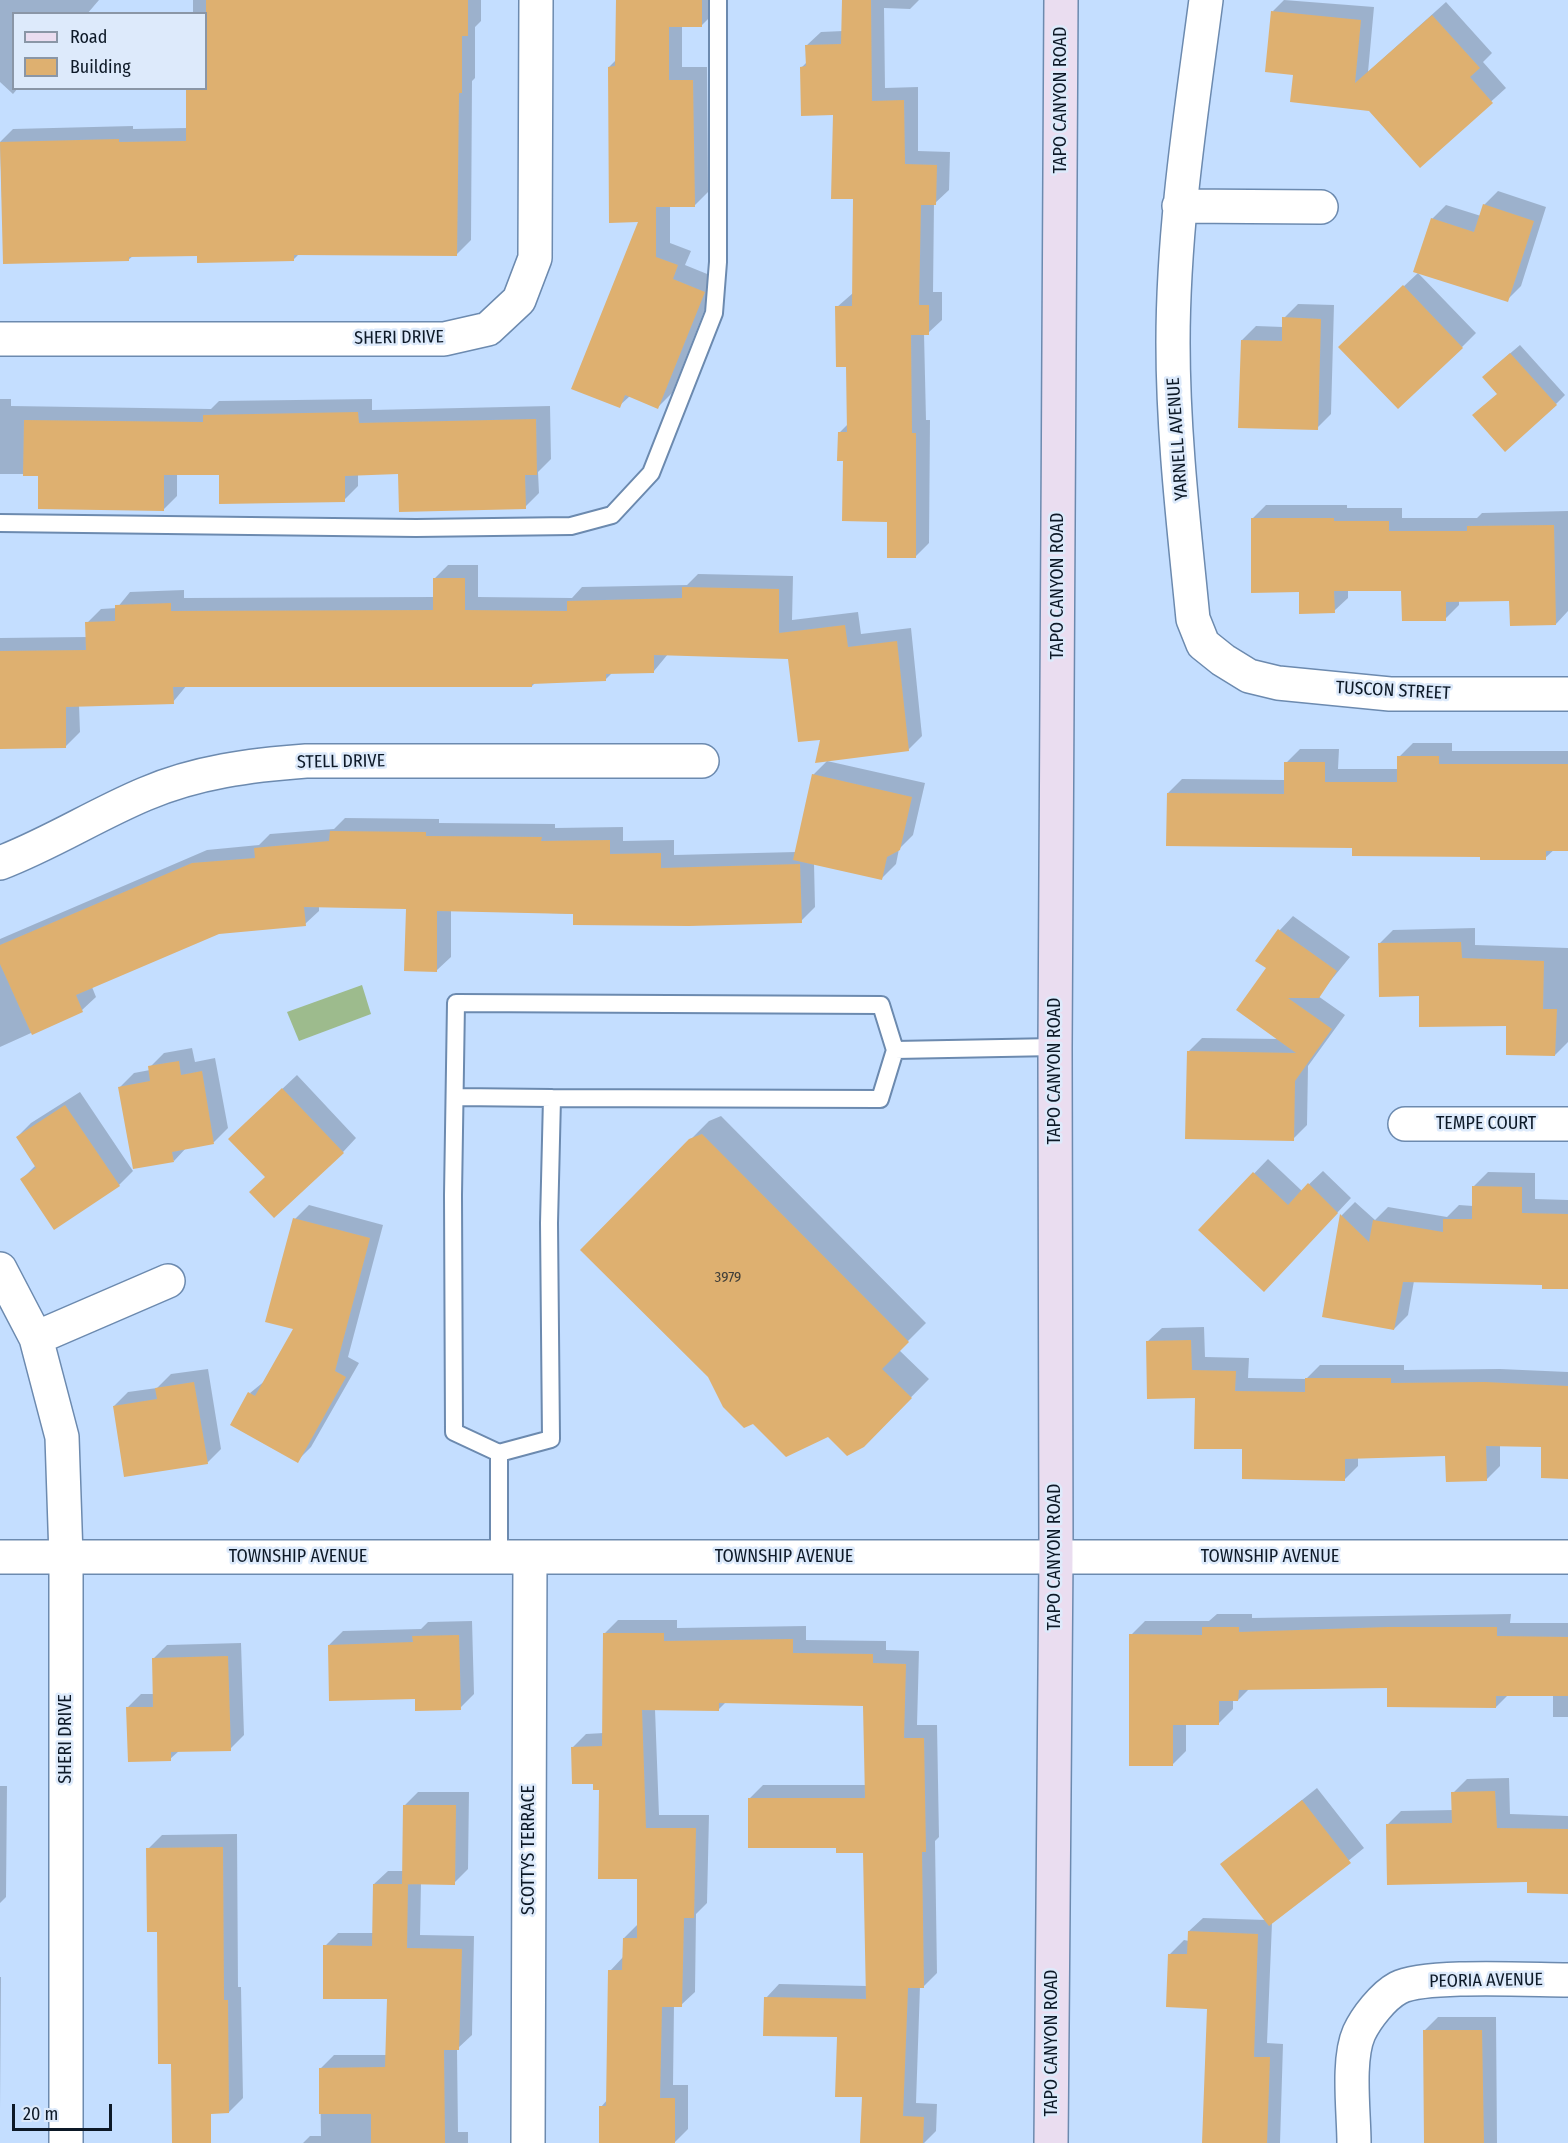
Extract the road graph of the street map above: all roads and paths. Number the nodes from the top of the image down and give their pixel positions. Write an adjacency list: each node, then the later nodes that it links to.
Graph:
1 (536, 0): 7 (street, SHERI DRIVE)
2 (718, 0): 8 (lane)
3 (1061, 0): 13 (main road, TAPO CANYON ROAD)
4 (1206, 0): 5 (street, YARNELL AVENUE)
5 (1179, 206): 6 (street); 9 (street, YARNELL AVENUE)
6 (1321, 207)
7 (0, 339)
8 (0, 523)
9 (1223, 660): 10 (street, TUSCON STREET)
10 (1568, 694)
11 (702, 761): 12 (street, STELL DRIVE)
12 (0, 863)
13 (1055, 1047): 14 (lane); 23 (main road, TAPO CANYON ROAD)
14 (895, 1050): 15 (lane); 16 (lane)
15 (456, 1097): 16 (lane); 22 (lane)
16 (552, 1098): 22 (lane)
17 (1405, 1124): 18 (street, TEMPE COURT)
18 (1568, 1124)
19 (0, 1269): 21 (street, SHERI DRIVE)
20 (168, 1281): 21 (street)
21 (36, 1338): 25 (street, SHERI DRIVE)
22 (499, 1453): 26 (lane)
23 (1056, 1556): 26 (street, TOWNSHIP AVENUE); 27 (street, TOWNSHIP AVENUE); 31 (main road, TAPO CANYON ROAD)
24 (0, 1557): 25 (street, TOWNSHIP AVENUE)
25 (66, 1557): 26 (street, TOWNSHIP AVENUE); 29 (street, SHERI DRIVE)
26 (515, 1557): 30 (street, SCOTTYS TERRACE)
27 (1568, 1557)
28 (1568, 1980): 32 (street, PEORIA AVENUE)
29 (66, 2143)
30 (528, 2143)
31 (1051, 2143)
32 (1354, 2143)

